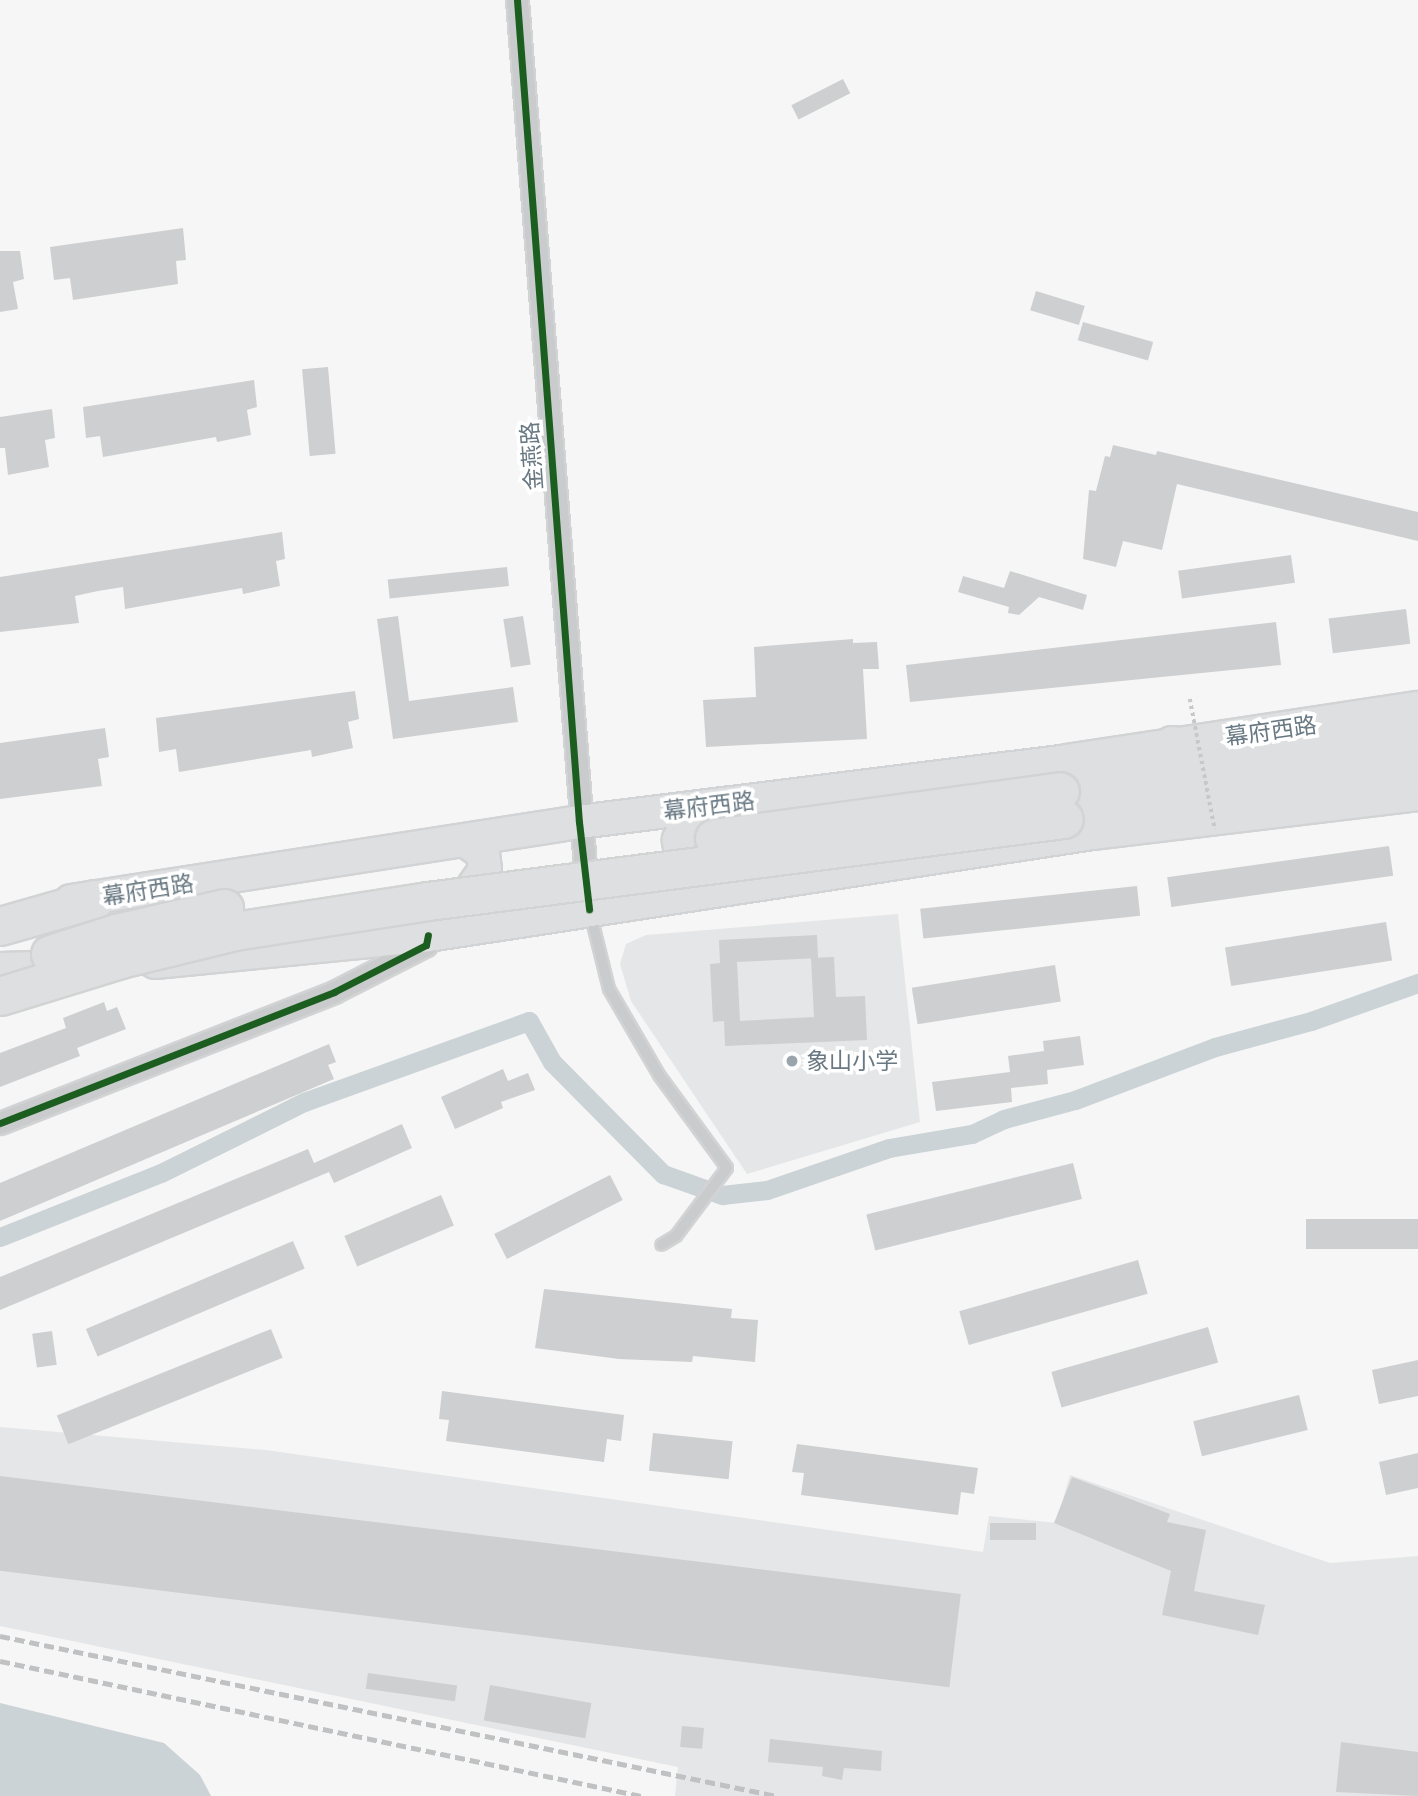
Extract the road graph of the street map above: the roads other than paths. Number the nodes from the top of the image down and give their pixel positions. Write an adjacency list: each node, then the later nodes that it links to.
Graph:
1 (517, 0): 11 (street, 金燕路)
2 (1418, 708): 4 (main road, 幕府西路)
3 (1418, 737): 5 (highway, 幕府西路)
4 (1172, 745): 5 (highway); 10 (main road, 幕府西路)
5 (1274, 758): 9 (highway, 幕府西路)
6 (1418, 770): 8 (highway, 幕府西路)
7 (1418, 794): 12 (main road, 幕府西路)
8 (1152, 803): 9 (highway, 幕府西路); 12 (highway)
9 (1062, 805): 23 (highway, 幕府西路, bridge); 24 (highway, 幕府西路, bridge)
10 (695, 808): 11 (main road, 幕府西路); 16 (main road)
11 (579, 822): 13 (main road, 幕府西路); 14 (street, 金燕路)
12 (1098, 832): 16 (main road, 幕府西路)
13 (465, 841): 15 (main road); 17 (main road, 幕府西路)
14 (584, 872): 15 (main road); 19 (street, 金燕路)
15 (472, 887): 22 (main road)
16 (713, 890): 19 (main road, 幕府西路)
17 (95, 899): 18 (main road, 幕府西路); 20 (highway)
18 (0, 908)
19 (589, 909): 21 (main road, 幕府西路); 26 (lane)
20 (0, 926)
21 (428, 935): 22 (main road, 幕府西路); 25 (street)
22 (323, 946): 23 (main road, 幕府西路)
23 (0, 970)
24 (0, 996)
25 (0, 1123)
26 (660, 1245)

